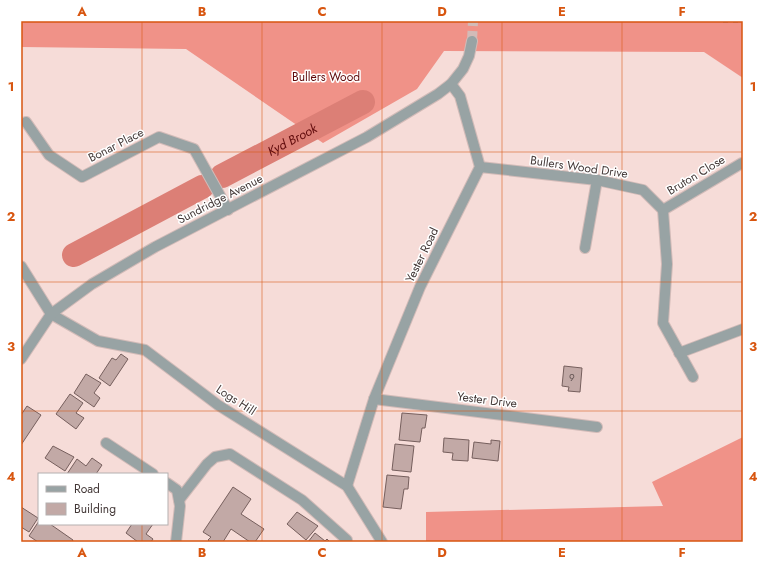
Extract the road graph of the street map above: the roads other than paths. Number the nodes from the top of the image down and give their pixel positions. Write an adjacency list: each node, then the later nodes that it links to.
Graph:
1 (472, 41): 2 (street)
2 (451, 84): 5 (street); 7 (street, Sundridge Avenue)
3 (26, 122): 7 (street, Bonar Place)
4 (742, 163): 8 (street, Bruton Close)
5 (480, 167): 6 (street, Bullers Wood Drive); 16 (street, Yester Road)
6 (597, 180): 8 (street, Bullers Wood Drive); 9 (street)
7 (228, 210): 11 (street, Sundridge Avenue)
8 (663, 210): 13 (street)
9 (585, 248)
10 (21, 266): 11 (street)
11 (51, 314): 14 (street, Sundridge Avenue); 21 (street, Logs Hill)
12 (743, 329): 13 (street)
13 (679, 353): 15 (street)
14 (21, 359)
15 (693, 377)
16 (374, 399): 17 (street, Yester Drive); 21 (street, Yester Road)
17 (597, 427)
18 (106, 443): 19 (street)
19 (151, 473)
20 (168, 484): 22 (street)
21 (347, 486): 25 (street, Logs Hill)
22 (179, 500): 23 (street); 24 (street)
23 (347, 540)
24 (176, 542)
25 (382, 542)

